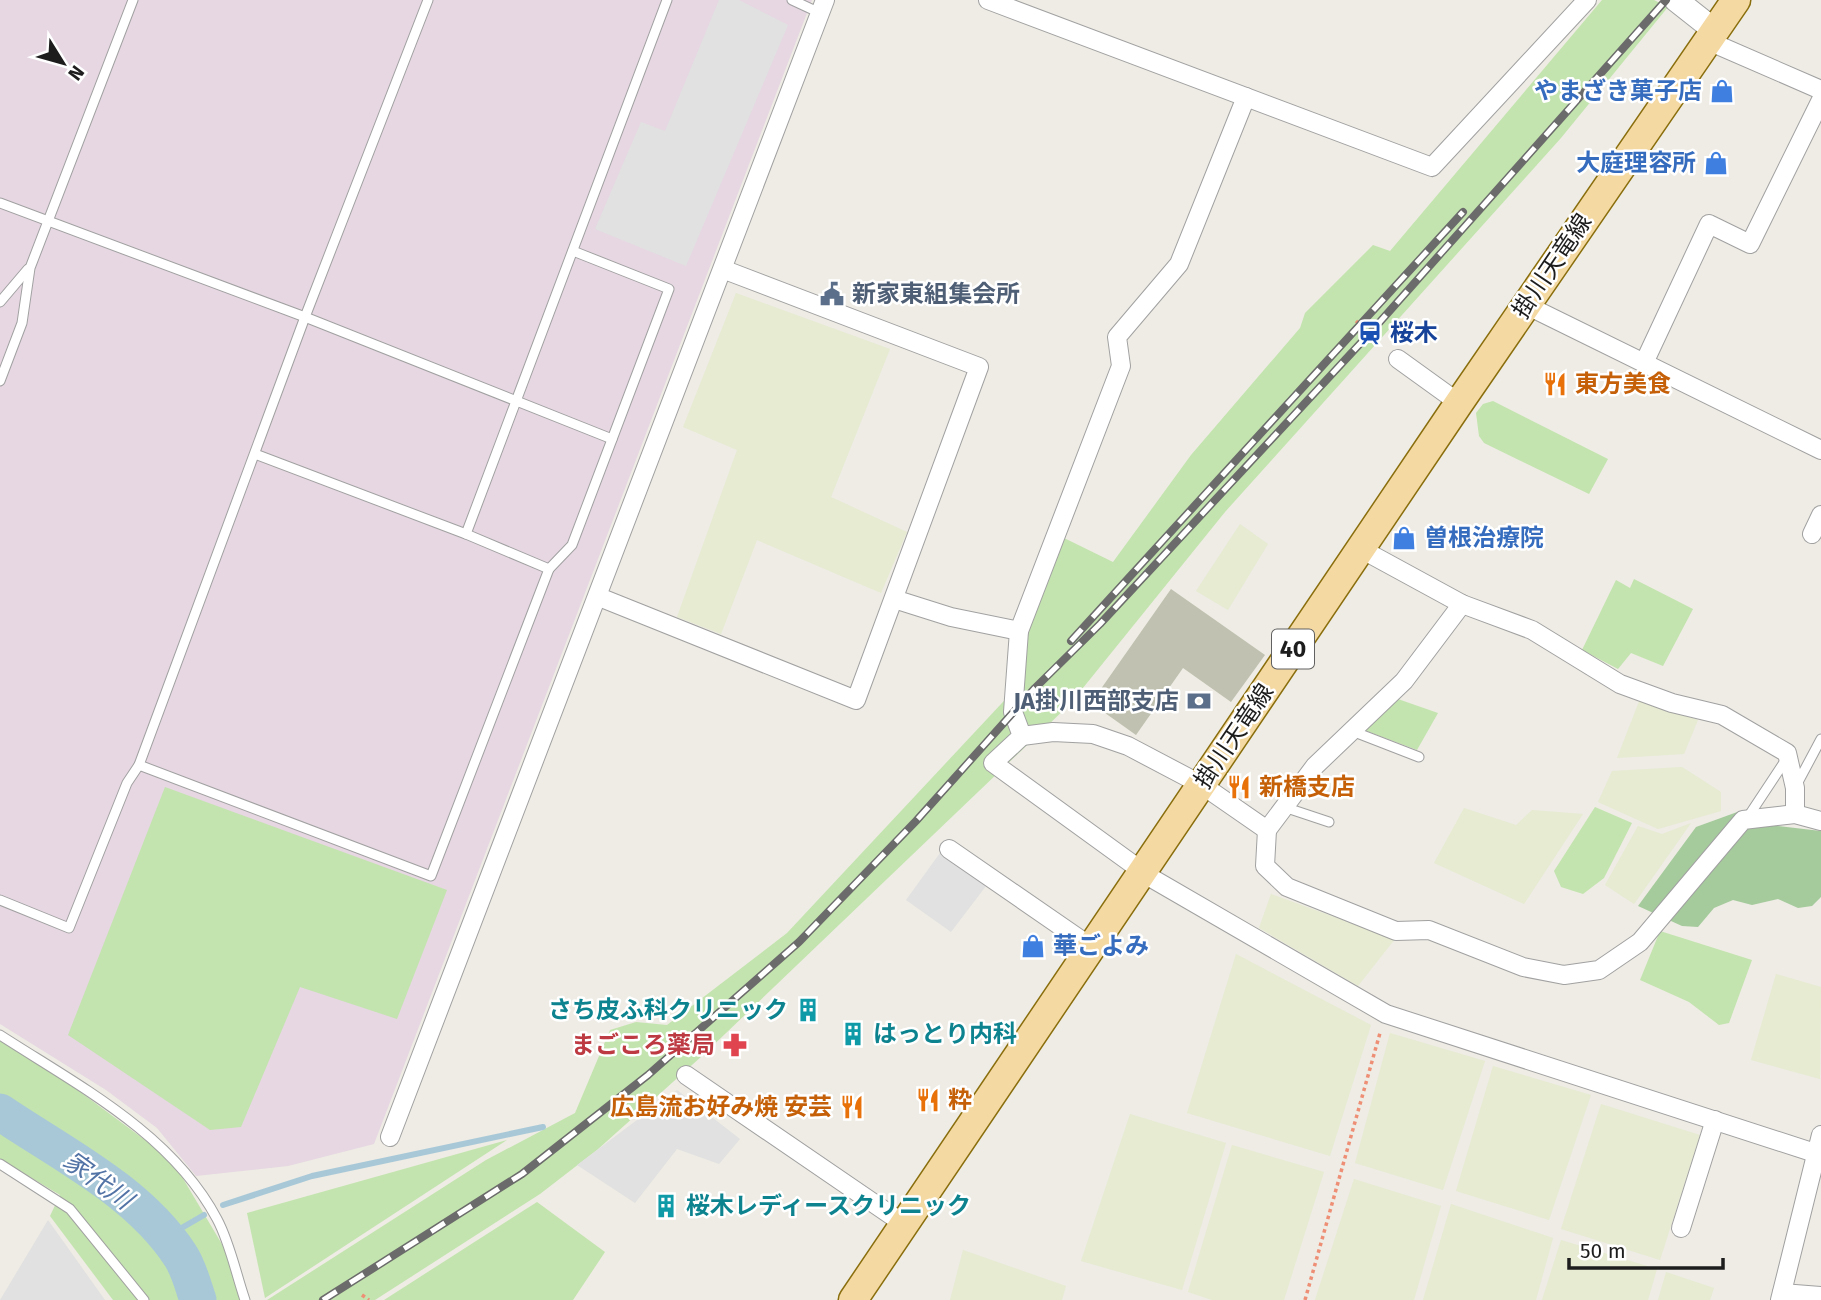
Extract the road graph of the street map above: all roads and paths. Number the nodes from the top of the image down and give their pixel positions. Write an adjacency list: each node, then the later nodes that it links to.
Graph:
1 (133, 0): 15 (lane)
2 (428, 0): 21 (lane)
3 (667, 0): 16 (lane)
4 (792, 0): 9 (lane)
5 (988, 0): 12 (street)
6 (1587, 0): 12 (street)
7 (1676, 0): 10 (street)
8 (1735, 0): 10 (main road, 掛川天竜線 / 40)
9 (823, 6): 18 (street)
10 (1710, 35): 11 (street); 20 (main road, 掛川天竜線 / 40)
11 (1821, 90)
12 (1246, 97): 40 (street)
13 (1821, 100): 25 (street)
14 (0, 203): 15 (lane)
15 (47, 222): 17 (lane); 21 (lane)
16 (573, 251): 27 (lane); 29 (lane)
17 (30, 268): 19 (lane); 26 (lane)
18 (724, 270): 37 (street); 38 (street)
19 (0, 302)
20 (1526, 304): 25 (street); 28 (main road, 掛川天竜線 / 40)
21 (305, 317): 27 (lane); 31 (lane)
22 (1356, 321): 23 (path)
23 (1377, 339)
24 (1398, 359): 28 (street)
25 (1644, 363): 30 (street)
26 (0, 381)
27 (517, 401): 29 (lane); 33 (lane)
28 (1459, 402): 35 (main road, 掛川天竜線 / 40)
29 (612, 439): 36 (lane)
30 (1821, 450)
31 (255, 454): 33 (lane); 46 (lane)
32 (1821, 515): 34 (street)
33 (466, 534): 36 (lane)
34 (1812, 534)
35 (1361, 549): 39 (street); 47 (main road, 掛川天竜線 / 40)
36 (548, 569): 46 (lane)
37 (598, 597): 38 (street); 64 (street)
38 (894, 599): 40 (street)
39 (1462, 604): 41 (street); 45 (street)
40 (1019, 631): 42 (street)
41 (1351, 731): 44 (lane); 49 (street)
42 (1022, 736): 47 (street); 56 (street)
43 (1821, 739): 48 (lane)
44 (1419, 757)
45 (1787, 757): 48 (street); 51 (lane)
46 (139, 765): 57 (lane)
47 (1202, 785): 54 (street); 56 (main road, 掛川天竜線 / 40)
48 (1796, 788): 50 (street)
49 (1284, 807): 53 (lane); 54 (street)
50 (1795, 814): 51 (street); 52 (street)
51 (1746, 820): 54 (street)
52 (1821, 821)
53 (1328, 822)
54 (1267, 830)
55 (949, 849): 58 (street)
56 (1143, 871): 58 (main road, 掛川天竜線 / 40); 59 (street)
57 (0, 900)
58 (1091, 947): 67 (main road, 掛川天竜線 / 40)
59 (1386, 1014): 62 (street); 76 (path)
60 (0, 1035): 73 (lane)
61 (685, 1075): 67 (street)
62 (1715, 1121): 65 (street); 68 (street)
63 (1821, 1135): 65 (street)
64 (390, 1137)
65 (1819, 1155): 71 (street)
66 (0, 1164): 72 (lane)
67 (904, 1224): 75 (main road, 掛川天竜線 / 40)
68 (1681, 1228)
69 (362, 1295): 74 (path)
70 (1821, 1296): 71 (street)
71 (1781, 1297)
72 (144, 1300)
73 (245, 1300)
74 (369, 1300)
75 (853, 1300)
76 (1305, 1300)

